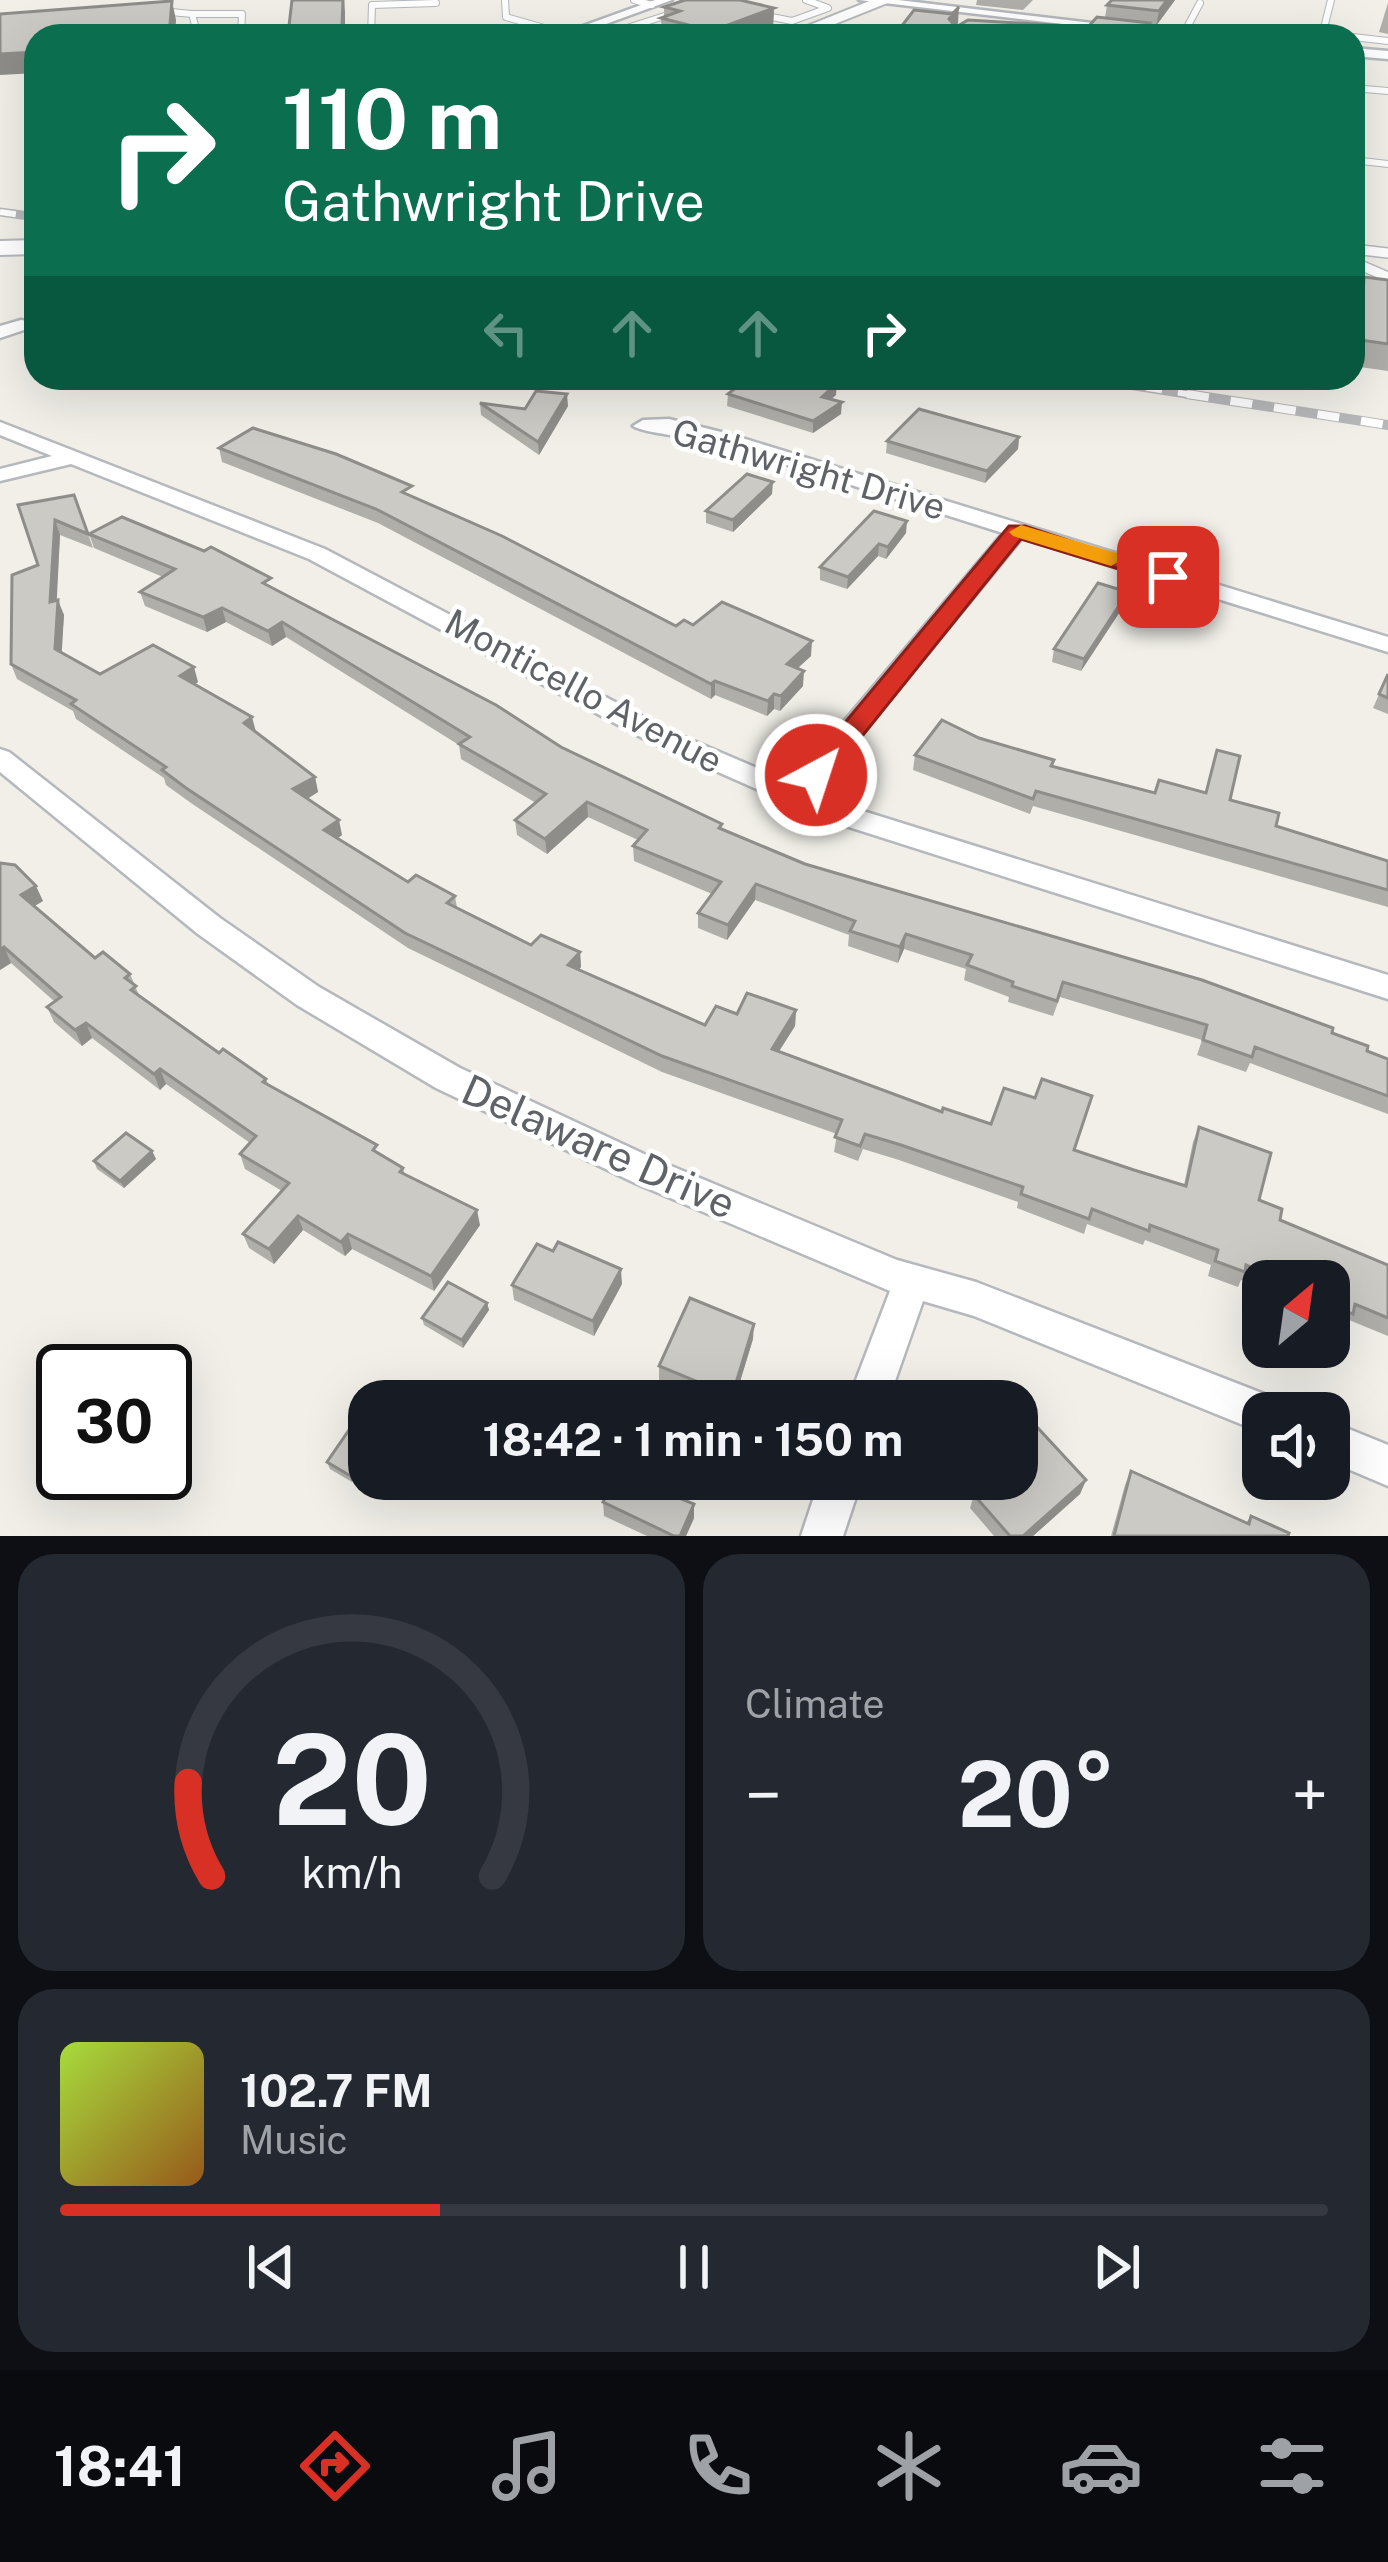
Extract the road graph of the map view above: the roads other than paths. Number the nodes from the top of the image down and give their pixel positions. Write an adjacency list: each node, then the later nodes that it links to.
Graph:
1 (505, 0): 15 (lane)
2 (634, 0): 4 (lane)
3 (806, 0): 10 (lane)
4 (659, 2): 16 (street)
5 (890, 2): 18 (street); 19 (street); 20 (street)
6 (436, 3): 14 (lane)
7 (1200, 3): 21 (lane)
8 (680, 11): 17 (lane)
9 (148, 12): 11 (lane)
10 (749, 12)
11 (192, 14): 12 (lane); 13 (lane)
12 (195, 24)
13 (242, 24)
14 (371, 24)
15 (529, 24)
16 (596, 24)
17 (639, 24)
18 (825, 24)
19 (848, 24)
20 (1023, 24)
21 (1188, 24)
22 (21, 325): 23 (street)
23 (0, 332)
24 (643, 426): 28 (street, Gathwright Drive)
25 (0, 428): 26 (street, Monticello Avenue)
26 (72, 457): 27 (street); 31 (street, Monticello Avenue)
27 (0, 475)
28 (1017, 530): 29 (street, Gathwright Drive); 31 (street)
29 (1388, 645)
30 (0, 758): 33 (street, Delaware Drive)
31 (797, 795): 32 (street, Monticello Avenue)
32 (1388, 987)
33 (912, 1282): 34 (street); 35 (street, Delaware Drive)
34 (876, 1380)
35 (1242, 1405)
36 (1350, 1451): 37 (street)
37 (1388, 1466)
38 (835, 1500): 39 (street)
39 (822, 1536)

